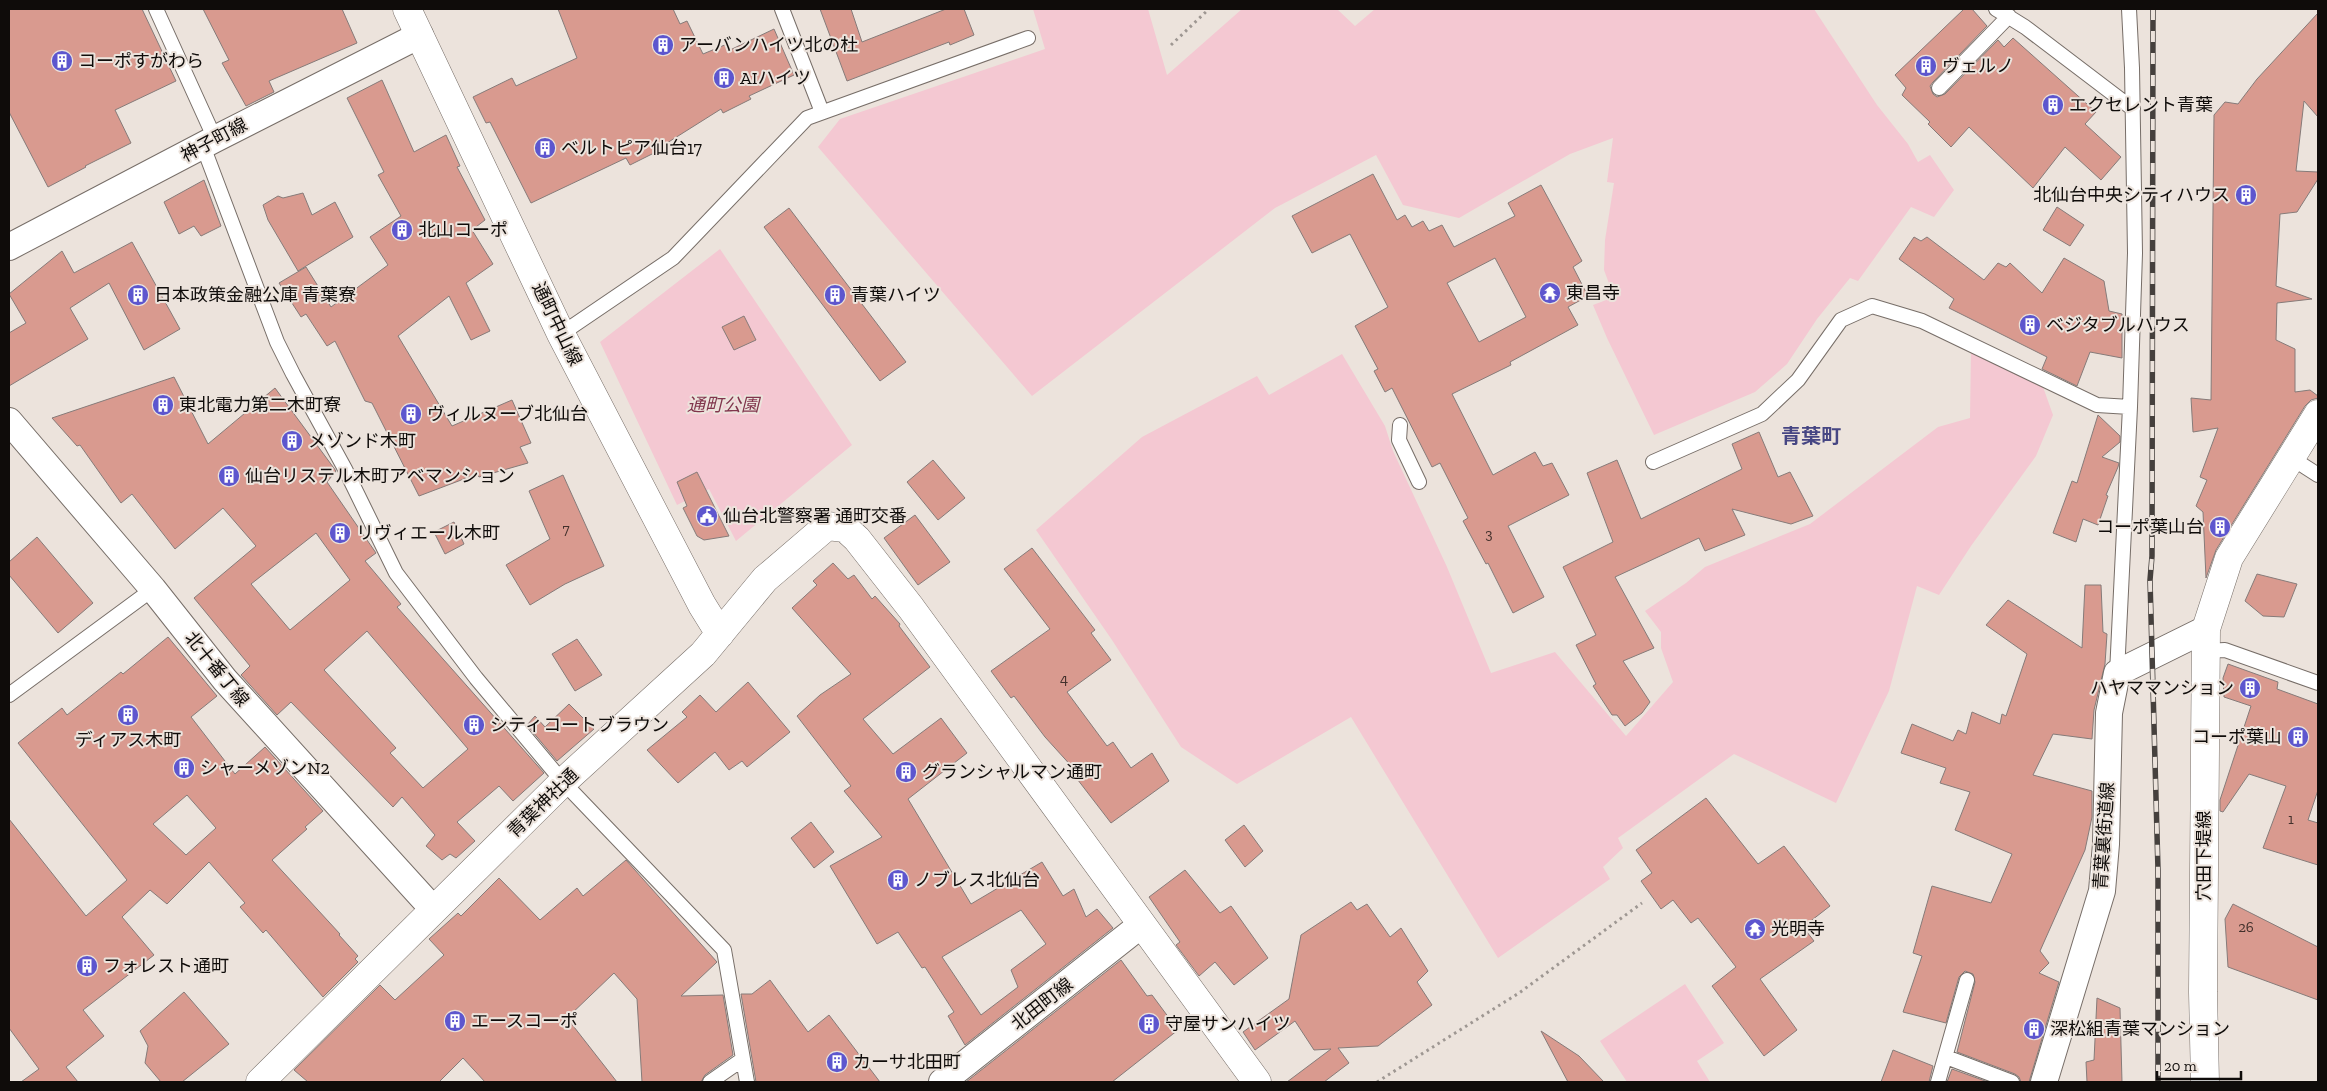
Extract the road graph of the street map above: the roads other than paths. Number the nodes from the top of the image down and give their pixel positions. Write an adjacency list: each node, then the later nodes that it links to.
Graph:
1 (156, 9): 12 (lane)
2 (407, 9): 7 (street, 通町中山線)
3 (782, 9): 11 (lane)
4 (1996, 9): 6 (lane)
5 (2129, 9): 10 (lane)
6 (2009, 16): 9 (lane); 10 (lane)
7 (420, 35): 12 (street, 神子町線); 14 (street, 通町中山線)
8 (1028, 38): 11 (lane)
9 (1940, 88)
10 (2133, 109): 15 (lane)
11 (822, 112): 14 (lane)
12 (209, 142): 13 (street, 神子町線); 29 (lane)
13 (9, 247)
14 (561, 334): 24 (street, 通町中山線)
15 (2130, 407): 20 (lane); 26 (lane)
16 (2318, 414): 19 (street)
17 (9, 421): 23 (street, 北十番丁線)
18 (1400, 424): 22 (lane)
19 (2290, 457): 21 (lane); 25 (street)
20 (1653, 462)
21 (2318, 475)
22 (1419, 482)
23 (153, 589): 28 (lane); 30 (street, 北十番丁線)
24 (720, 634): 29 (street, 青葉神社通); 31 (street, 青葉神社通)
25 (2206, 640): 26 (street); 27 (lane); 43 (street, 穴田下堤線)
26 (2118, 673): 42 (street, 青葉裏街道線)
27 (2318, 683)
28 (9, 695)
29 (564, 782): 30 (street, 青葉神社通); 34 (lane)
30 (433, 909): 35 (street, 青葉神社通)
31 (1141, 925): 38 (street, 北田町線); 39 (street)
32 (1968, 980): 33 (lane)
33 (1946, 1057): 40 (lane); 41 (lane)
34 (743, 1059): 36 (lane); 37 (lane)
35 (260, 1082)
36 (710, 1082)
37 (747, 1082)
38 (942, 1082)
39 (1257, 1082)
40 (1938, 1082)
41 (2012, 1082)
42 (2044, 1082)
43 (2205, 1082)

